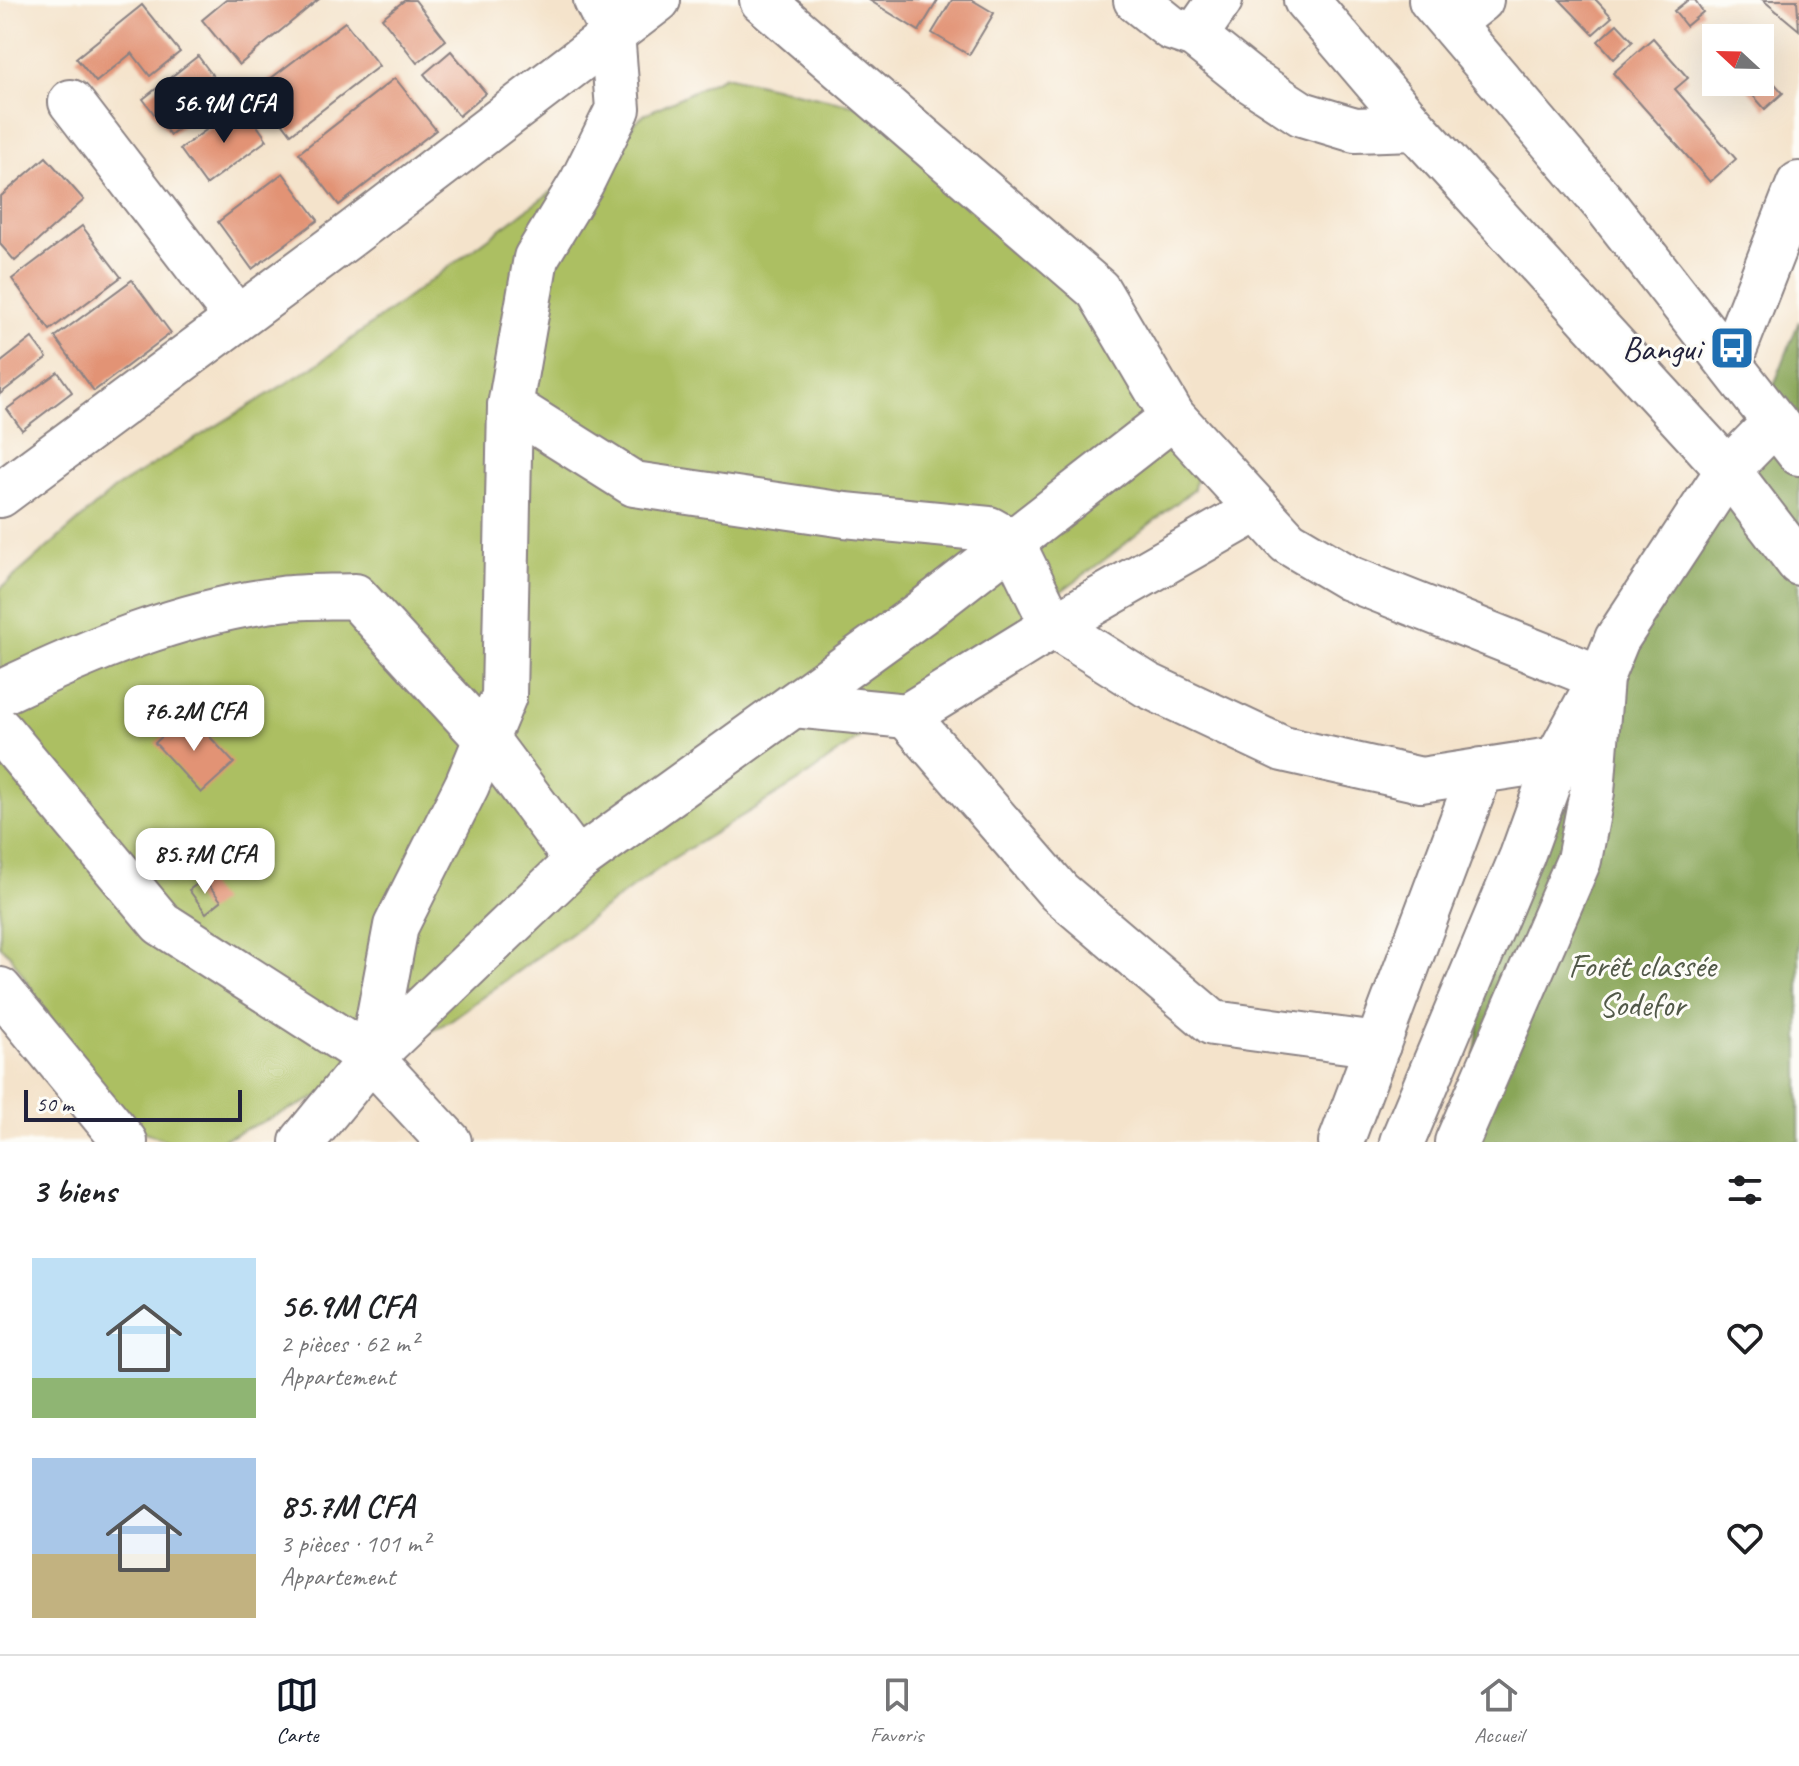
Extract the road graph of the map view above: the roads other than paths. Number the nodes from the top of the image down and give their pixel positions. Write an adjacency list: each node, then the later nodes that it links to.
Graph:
1 (658, 0): 7 (street)
2 (762, 0): 15 (street)
3 (1136, 0): 8 (street)
4 (1220, 0): 8 (street)
5 (1306, 0): 10 (street)
6 (1455, 8): 13 (street)
7 (604, 16): 12 (street); 14 (street)
8 (1195, 36): 10 (street)
9 (71, 102): 12 (street)
10 (1415, 128): 17 (street)
11 (1799, 184): 13 (street)
12 (236, 317): 18 (street)
13 (1729, 363): 16 (street)
14 (510, 406): 20 (street); 28 (street)
15 (1173, 417): 19 (street); 20 (street)
16 (1787, 438): 17 (street)
17 (1728, 470): 21 (street); 23 (street)
18 (0, 495)
19 (1258, 509): 22 (street); 23 (street)
20 (1012, 542): 22 (street); 25 (street)
21 (1799, 563)
22 (1053, 626): 26 (street); 30 (street)
23 (1601, 678): 29 (street); 40 (street)
24 (0, 693): 28 (street)
25 (794, 705): 26 (street); 31 (street)
26 (907, 716): 33 (street)
27 (0, 730): 34 (street)
28 (486, 739): 31 (street); 34 (street)
29 (1557, 759): 30 (street); 39 (street)
30 (1481, 770): 33 (street)
31 (577, 861): 34 (street)
32 (0, 990): 35 (street)
33 (1378, 1045): 38 (street)
34 (371, 1058): 36 (street); 37 (street)
35 (125, 1142)
36 (302, 1142)
37 (449, 1142)
38 (1341, 1142)
39 (1402, 1142)
40 (1457, 1142)

